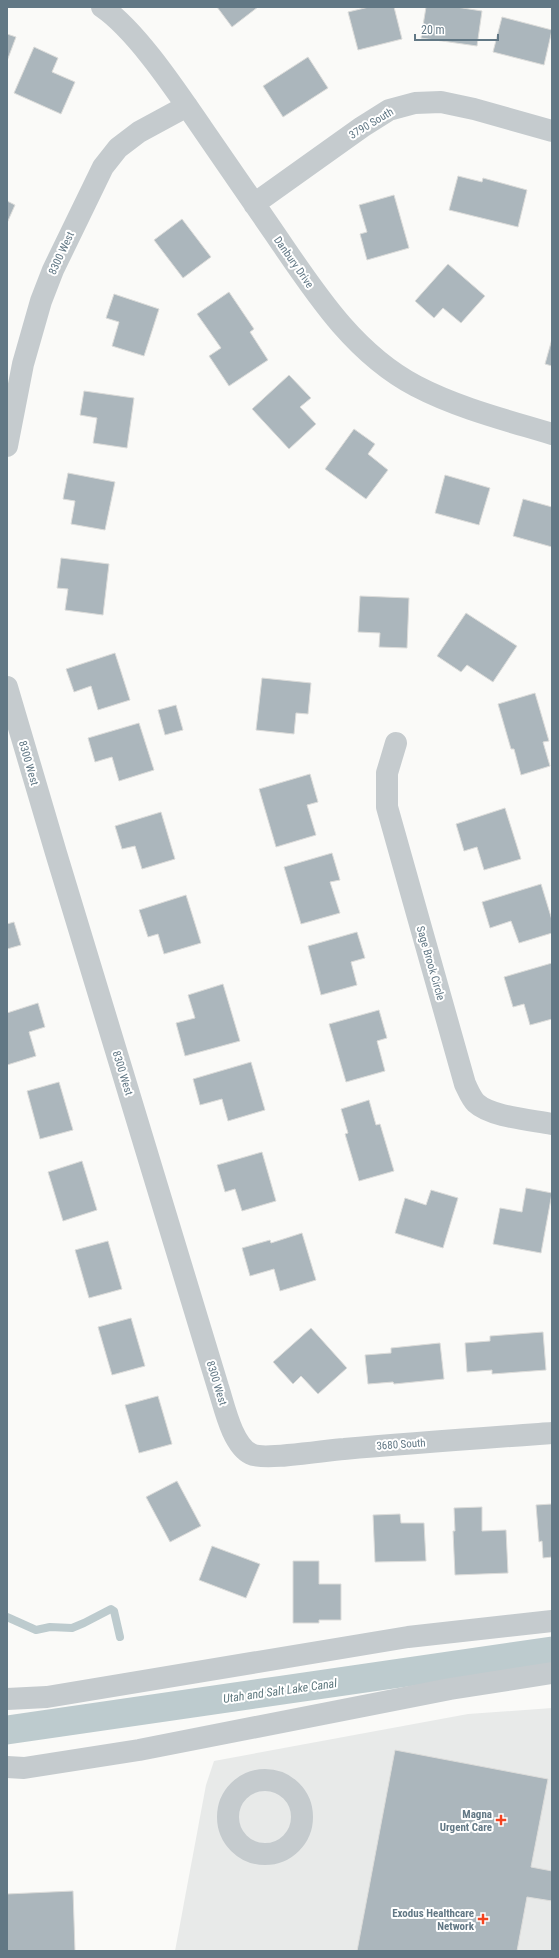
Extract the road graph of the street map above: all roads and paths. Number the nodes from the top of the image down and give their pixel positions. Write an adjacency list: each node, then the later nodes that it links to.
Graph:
1 (102, 7): 2 (street, Danbury Drive)
2 (187, 106): 4 (street, Danbury Drive); 6 (street, 8300 West)
3 (552, 131): 4 (street, 3790 South)
4 (254, 204): 5 (street, Danbury Drive)
5 (552, 434)
6 (7, 446)
7 (7, 687): 11 (street, 8300 West)
8 (396, 743): 9 (street, Sage Brook Circle)
9 (552, 1124)
10 (552, 1433): 11 (street, 3680 South)
11 (251, 1454)
12 (552, 1621): 14 (street)
13 (552, 1673): 15 (street)
14 (7, 1699)
15 (7, 1767)

